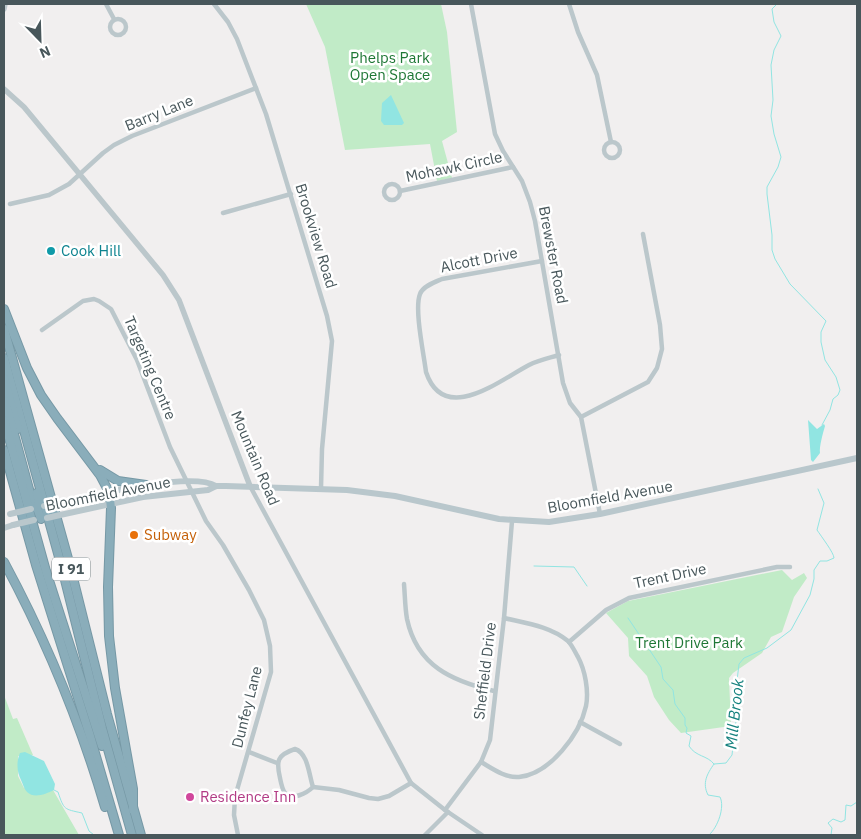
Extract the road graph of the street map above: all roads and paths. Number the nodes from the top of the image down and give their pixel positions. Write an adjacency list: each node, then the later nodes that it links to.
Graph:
1 (5, 4): 6 (street)
2 (106, 4): 7 (street)
3 (214, 4): 8 (street, Brookview Road)
4 (471, 4): 11 (street, Brewster Road)
5 (569, 4): 10 (street)
6 (4, 10)
7 (114, 19)
8 (256, 88): 12 (street, Barry Lane); 14 (street, Brookview Road)
9 (4, 89): 12 (street, Mountain Road)
10 (610, 142)
11 (513, 167): 13 (street, Mohawk Circle); 18 (street, Brewster Road)
12 (79, 173): 15 (street, Barry Lane); 34 (street, Mountain Road)
13 (400, 191)
14 (291, 194): 16 (street); 35 (street, Brookview Road)
15 (10, 204)
16 (223, 213)
17 (643, 234): 26 (street)
18 (542, 261): 22 (street, Brewster Road); 22 (street, Alcott Drive)
19 (4, 309): 30 (highway)
20 (4, 329): 59 (highway, I 91)
21 (42, 330): 31 (street, Targeting Centre)
22 (559, 355): 26 (street, Brewster Road)
23 (4, 358): 63 (highway)
24 (4, 378): 40 (highway)
25 (4, 397): 40 (highway)
26 (582, 417): 41 (street, Brewster Road)
27 (4, 420): 62 (highway)
28 (4, 450): 61 (highway, I 91)
29 (857, 458): 41 (main road, Bloomfield Avenue)
30 (95, 467): 32 (highway); 37 (highway)
31 (188, 482): 32 (main road, Bloomfield Avenue); 33 (main road, Bloomfield Avenue); 36 (street, Dunfey Lane)
32 (146, 485): 37 (main road, Bloomfield Avenue); 38 (main road)
33 (216, 486): 34 (main road, Bloomfield Avenue); 36 (main road, Bloomfield Avenue)
34 (250, 486): 35 (main road, Bloomfield Avenue); 57 (street, Mountain Road)
35 (321, 488): 44 (main road, Bloomfield Avenue)
36 (192, 491): 38 (main road, Bloomfield Avenue); 54 (street, Dunfey Lane)
37 (109, 492): 39 (highway); 40 (main road, Bloomfield Avenue, bridge)
38 (148, 496): 39 (main road, Bloomfield Avenue)
39 (110, 503): 43 (main road, Bloomfield Avenue, bridge); 59 (highway)
40 (37, 508): 42 (main road, Bloomfield Avenue, bridge); 43 (highway)
41 (600, 514): 44 (main road, Bloomfield Avenue)
42 (7, 515)
43 (41, 519): 45 (main road, Bloomfield Avenue, bridge)
44 (512, 521): 49 (street, Sheffield Drive)
45 (4, 528)
46 (4, 562): 61 (highway)
47 (790, 567): 50 (street, Trent Drive)
48 (404, 584): 51 (street)
49 (504, 618): 50 (street); 51 (street, Sheffield Drive)
50 (569, 642): 52 (street)
51 (494, 691): 55 (street, Sheffield Drive)
52 (580, 722): 53 (street); 55 (street)
53 (620, 744)
54 (249, 752): 56 (street); 65 (street, Dunfey Lane)
55 (481, 762): 60 (street, Sheffield Drive)
56 (277, 763): 58 (street); 58 (street)
57 (411, 783): 58 (street); 60 (street, Mountain Road)
58 (313, 787)
59 (133, 810): 64 (highway, I 91)
60 (446, 811): 66 (street, Sheffield Drive); 67 (street, Mountain Road)
61 (118, 835)
62 (127, 835)
63 (132, 835)
64 (141, 835)
65 (238, 835)
66 (425, 835)
67 (482, 835)

